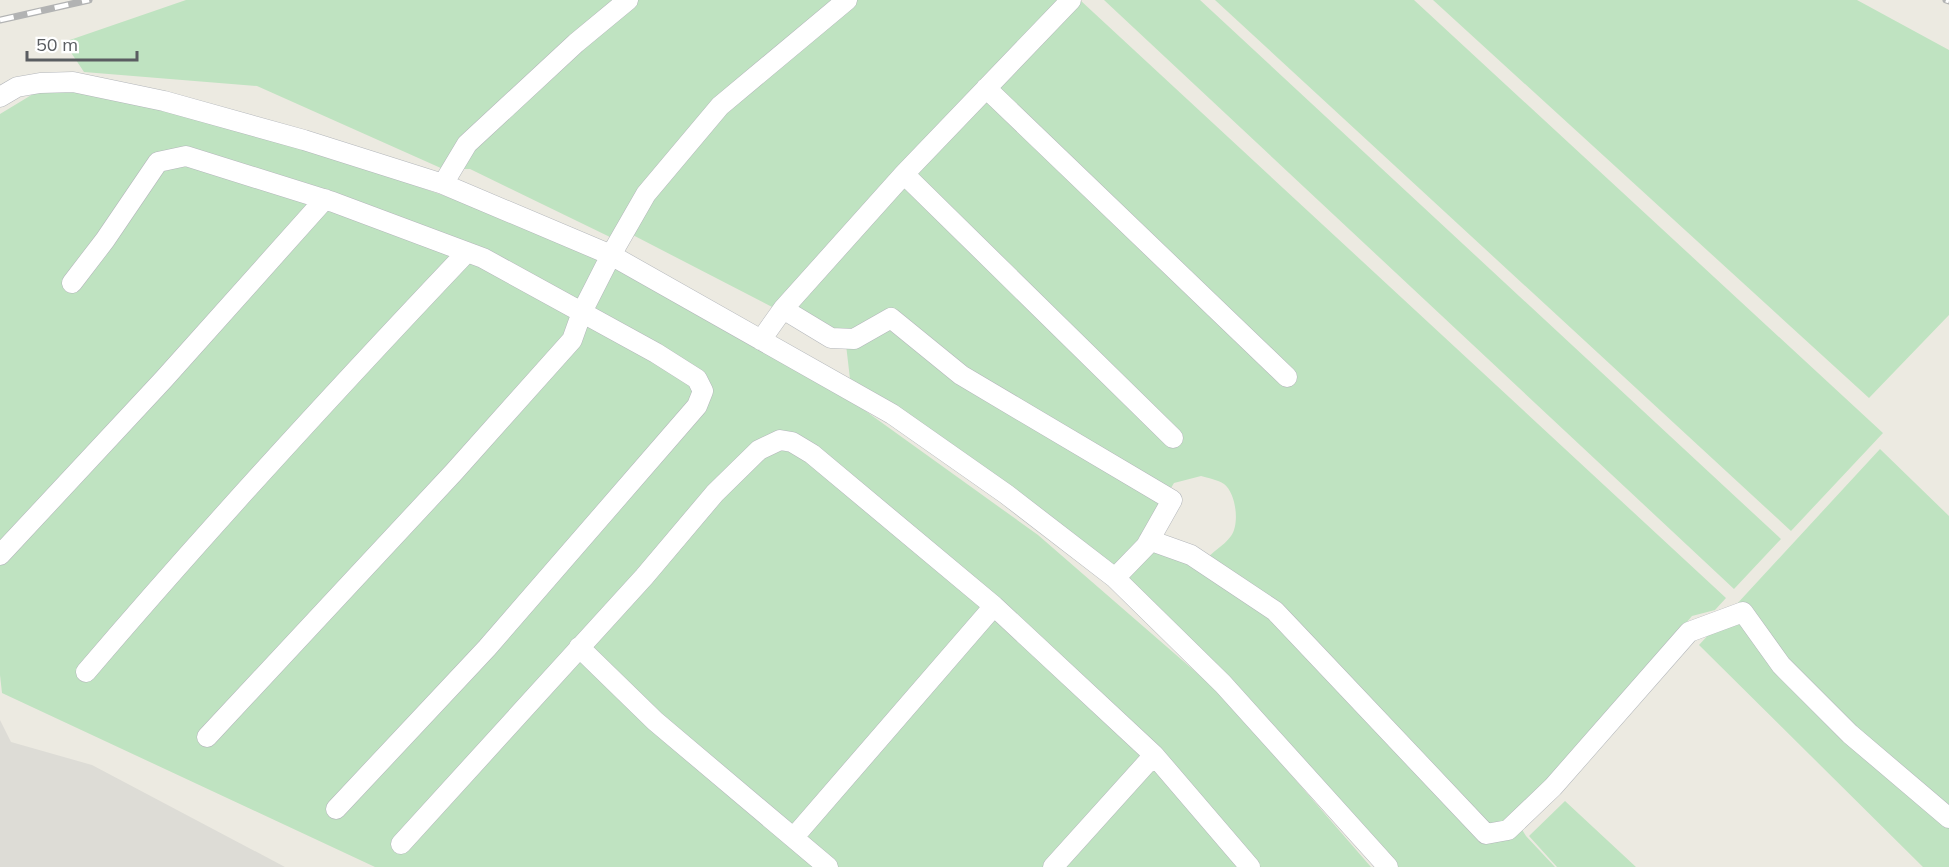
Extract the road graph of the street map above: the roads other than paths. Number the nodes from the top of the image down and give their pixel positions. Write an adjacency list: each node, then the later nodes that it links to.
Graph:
1 (628, 0): 7 (street)
2 (847, 0): 10 (street)
3 (1071, 0): 4 (street)
4 (986, 88): 6 (street); 15 (street)
5 (0, 97): 7 (street)
6 (904, 174): 12 (street); 16 (street)
7 (443, 184): 10 (street)
8 (325, 199): 9 (street); 11 (street); 18 (street)
9 (467, 252): 13 (street); 22 (street)
10 (611, 255): 13 (street); 14 (street)
11 (72, 283)
12 (783, 309): 14 (street); 17 (street)
13 (582, 312): 23 (street); 25 (street)
14 (761, 340): 19 (street)
15 (1287, 377)
16 (1173, 438)
17 (1149, 540): 19 (street); 26 (street)
18 (0, 555)
19 (1115, 578): 32 (street)
20 (994, 606): 21 (street); 24 (street); 27 (street)
21 (579, 647): 27 (street); 28 (street)
22 (86, 672)
23 (207, 737)
24 (1154, 755): 30 (street); 31 (street)
25 (336, 809)
26 (1949, 818)
27 (794, 837): 29 (street)
28 (401, 844)
29 (828, 867)
30 (1053, 867)
31 (1250, 867)
32 (1388, 867)

